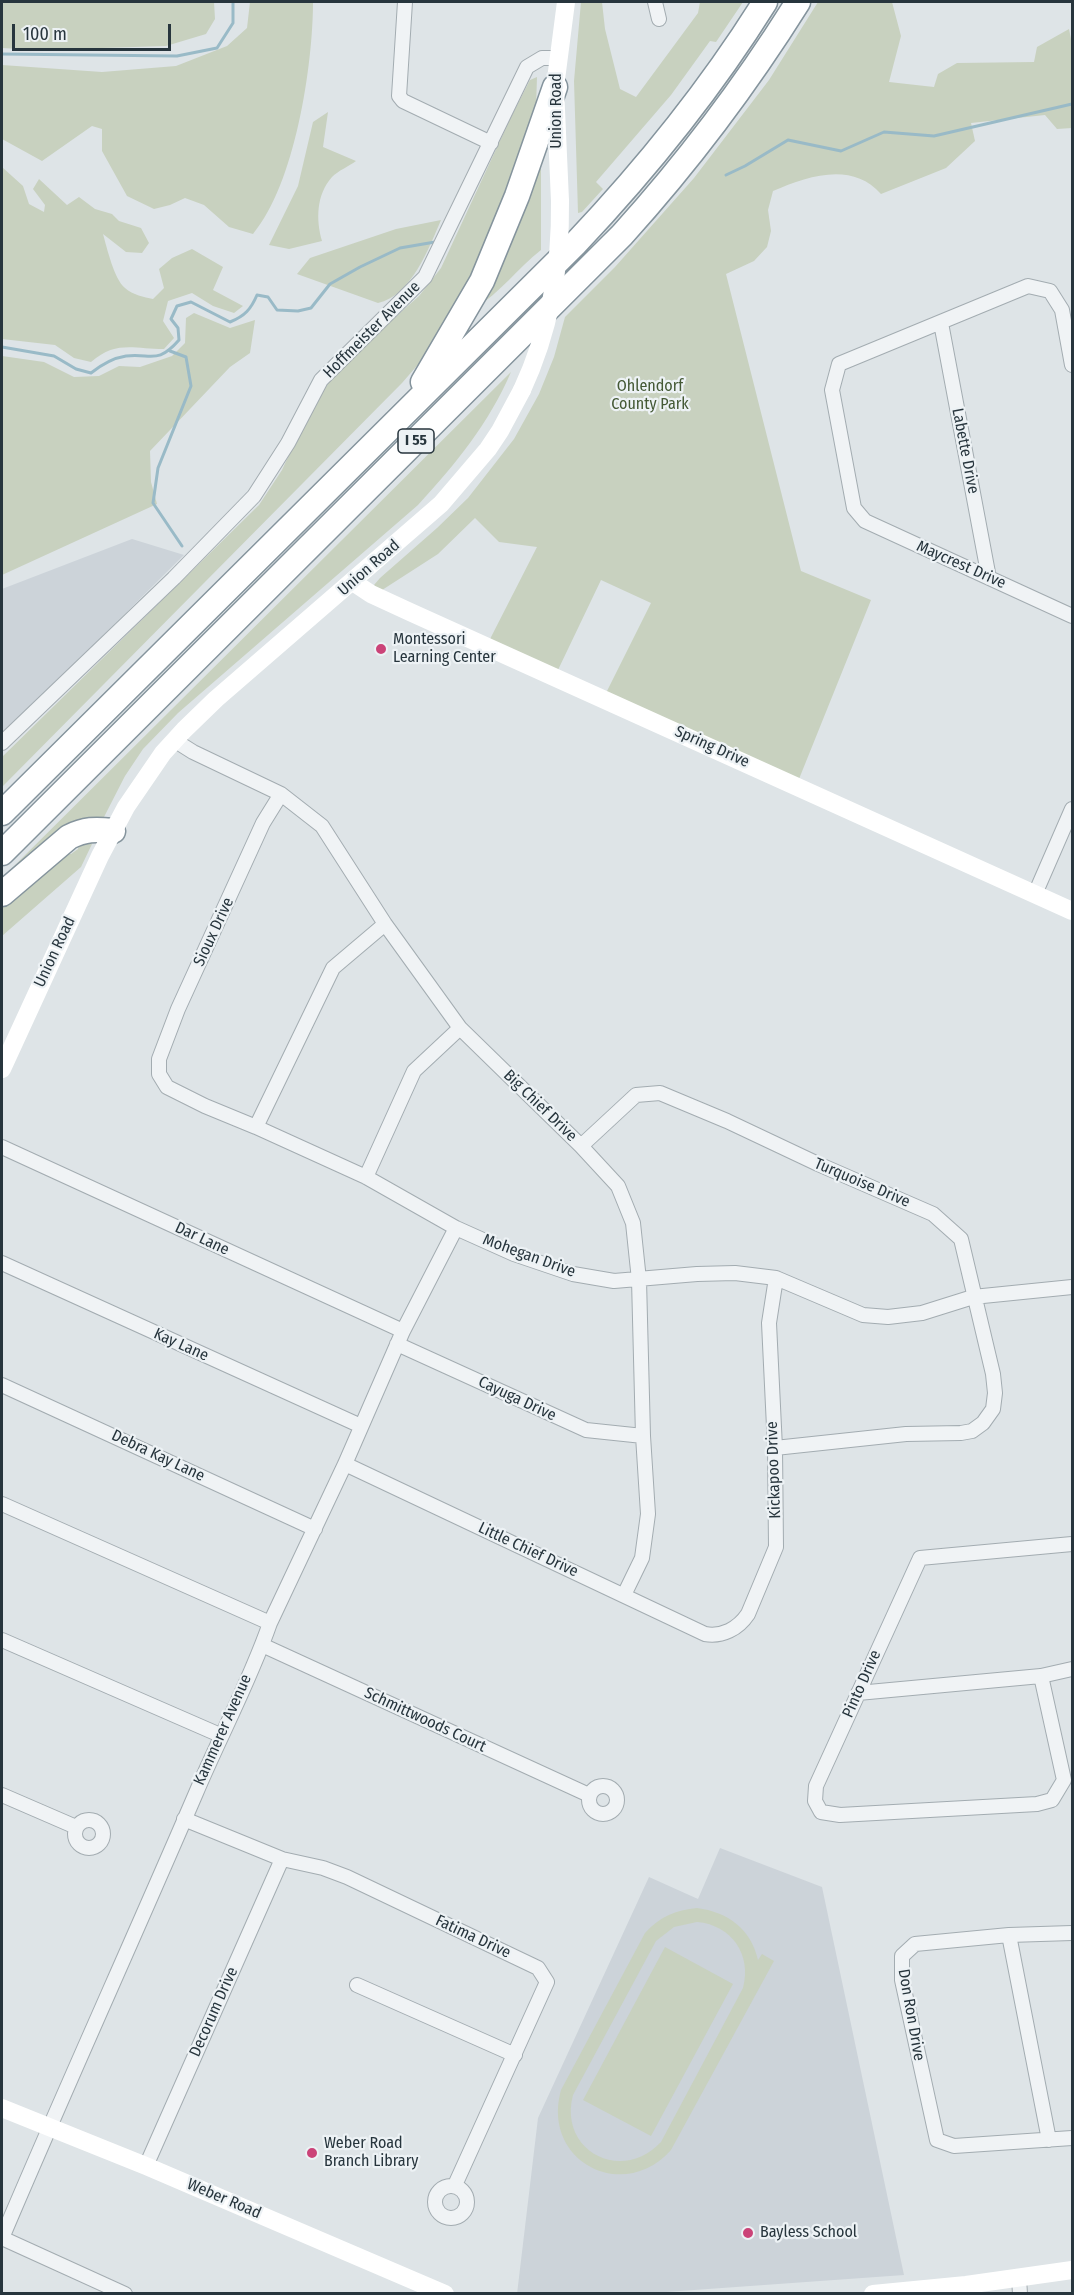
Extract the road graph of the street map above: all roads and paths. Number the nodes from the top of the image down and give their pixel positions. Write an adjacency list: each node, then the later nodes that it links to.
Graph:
1 (405, 2): 9 (street)
2 (566, 2): 7 (main road, Union Road)
3 (655, 2): 6 (street)
4 (765, 2): 12 (highway, I 55)
5 (798, 2): 22 (highway, I 55)
6 (659, 19)
7 (558, 58): 8 (main road, Union Road); 9 (street, Hoffmeister Avenue)
8 (555, 87): 12 (highway); 14 (main road, Union Road, bridge)
9 (491, 143): 17 (street, Hoffmeister Avenue)
10 (941, 323): 11 (street); 13 (street, Labette Drive); 13 (street, Maycrest Drive)
11 (1072, 365)
12 (402, 415): 20 (highway, I 55)
13 (989, 578): 15 (street, Maycrest Drive)
14 (352, 582): 16 (main road, Union Road); 24 (main road, Spring Drive)
15 (1072, 616)
16 (174, 740): 18 (street, Big Chief Drive); 21 (main road, Union Road)
17 (2, 743)
18 (281, 794): 26 (street, Big Chief Drive); 29 (street, Sioux Drive)
19 (1072, 809): 24 (street)
20 (2, 813)
21 (113, 831): 23 (highway); 28 (main road, Union Road)
22 (2, 853)
23 (2, 894)
24 (1035, 894): 25 (main road, Spring Drive)
25 (1072, 910)
26 (385, 924): 27 (street, Big Chief Drive); 30 (street)
27 (460, 1028): 31 (street, Big Chief Drive); 33 (street)
28 (2, 1069)
29 (159, 1074): 30 (street, Mohegan Drive)
30 (256, 1126): 33 (street, Mohegan Drive)
31 (581, 1146): 37 (street, Big Chief Drive); 39 (street, Turquoise Drive)
32 (2, 1147): 40 (street, Dar Lane)
33 (366, 1177): 34 (street, Mohegan Drive)
34 (456, 1228): 37 (street, Mohegan Drive); 40 (street, Kammerer Avenue)
35 (2, 1263): 43 (street, Kay Lane)
36 (777, 1278): 37 (street, Mohegan Drive); 39 (street, Mohegan Drive); 45 (street, Kickapoo Drive)
37 (639, 1280): 44 (street, Big Chief Drive)
38 (1072, 1287): 39 (street, Mohegan Drive)
39 (973, 1297): 45 (street, Turquoise Drive)
40 (403, 1331): 41 (street, Kammerer Avenue)
41 (397, 1344): 43 (street, Kammerer Avenue); 44 (street, Cayuga Drive)
42 (2, 1385): 48 (street, Debra Kay Lane)
43 (361, 1426): 46 (street, Kammerer Avenue)
44 (643, 1436): 50 (street, Big Chief Drive)
45 (775, 1448): 52 (street, Kickapoo Drive)
46 (345, 1464): 48 (street, Kammerer Avenue); 50 (street, Little Chief Drive)
47 (2, 1504): 51 (street)
48 (315, 1528): 51 (street, Kammerer Avenue)
49 (1072, 1544): 57 (street, Pinto Drive)
50 (624, 1595): 52 (street, Little Chief Drive)
51 (270, 1623): 54 (street, Kammerer Avenue)
52 (712, 1635)
53 (2, 1640): 58 (street)
54 (262, 1644): 58 (street, Kammerer Avenue); 60 (street, Schmittwoods Court)
55 (1072, 1669): 56 (street)
56 (1041, 1676): 57 (street); 57 (street, Pinto Drive)
57 (858, 1693)
58 (220, 1735): 61 (street, Kammerer Avenue)
59 (2, 1795): 62 (street)
60 (589, 1795)
61 (184, 1819): 63 (street, Fatima Drive); 69 (street, Kammerer Avenue)
62 (76, 1827)
63 (282, 1859): 67 (street, Fatima Drive); 72 (street, Decorum Drive)
64 (1072, 1933): 65 (street, Don Ron Drive)
65 (1009, 1935): 71 (street); 71 (street, Don Ron Drive)
66 (357, 1985): 67 (street)
67 (515, 2055): 73 (street, Fatima Drive)
68 (2, 2108): 69 (main road, Weber Road)
69 (48, 2128): 72 (main road, Weber Road); 74 (street, Kammerer Avenue)
70 (1072, 2138): 71 (street)
71 (1049, 2140)
72 (146, 2166): 79 (main road, Weber Road)
73 (455, 2185)
74 (2, 2238): 78 (street)
75 (1072, 2270): 76 (main road)
76 (1020, 2286): 77 (main road)
77 (899, 2293): 80 (main road)
78 (125, 2294)
79 (445, 2294)
80 (873, 2294)

